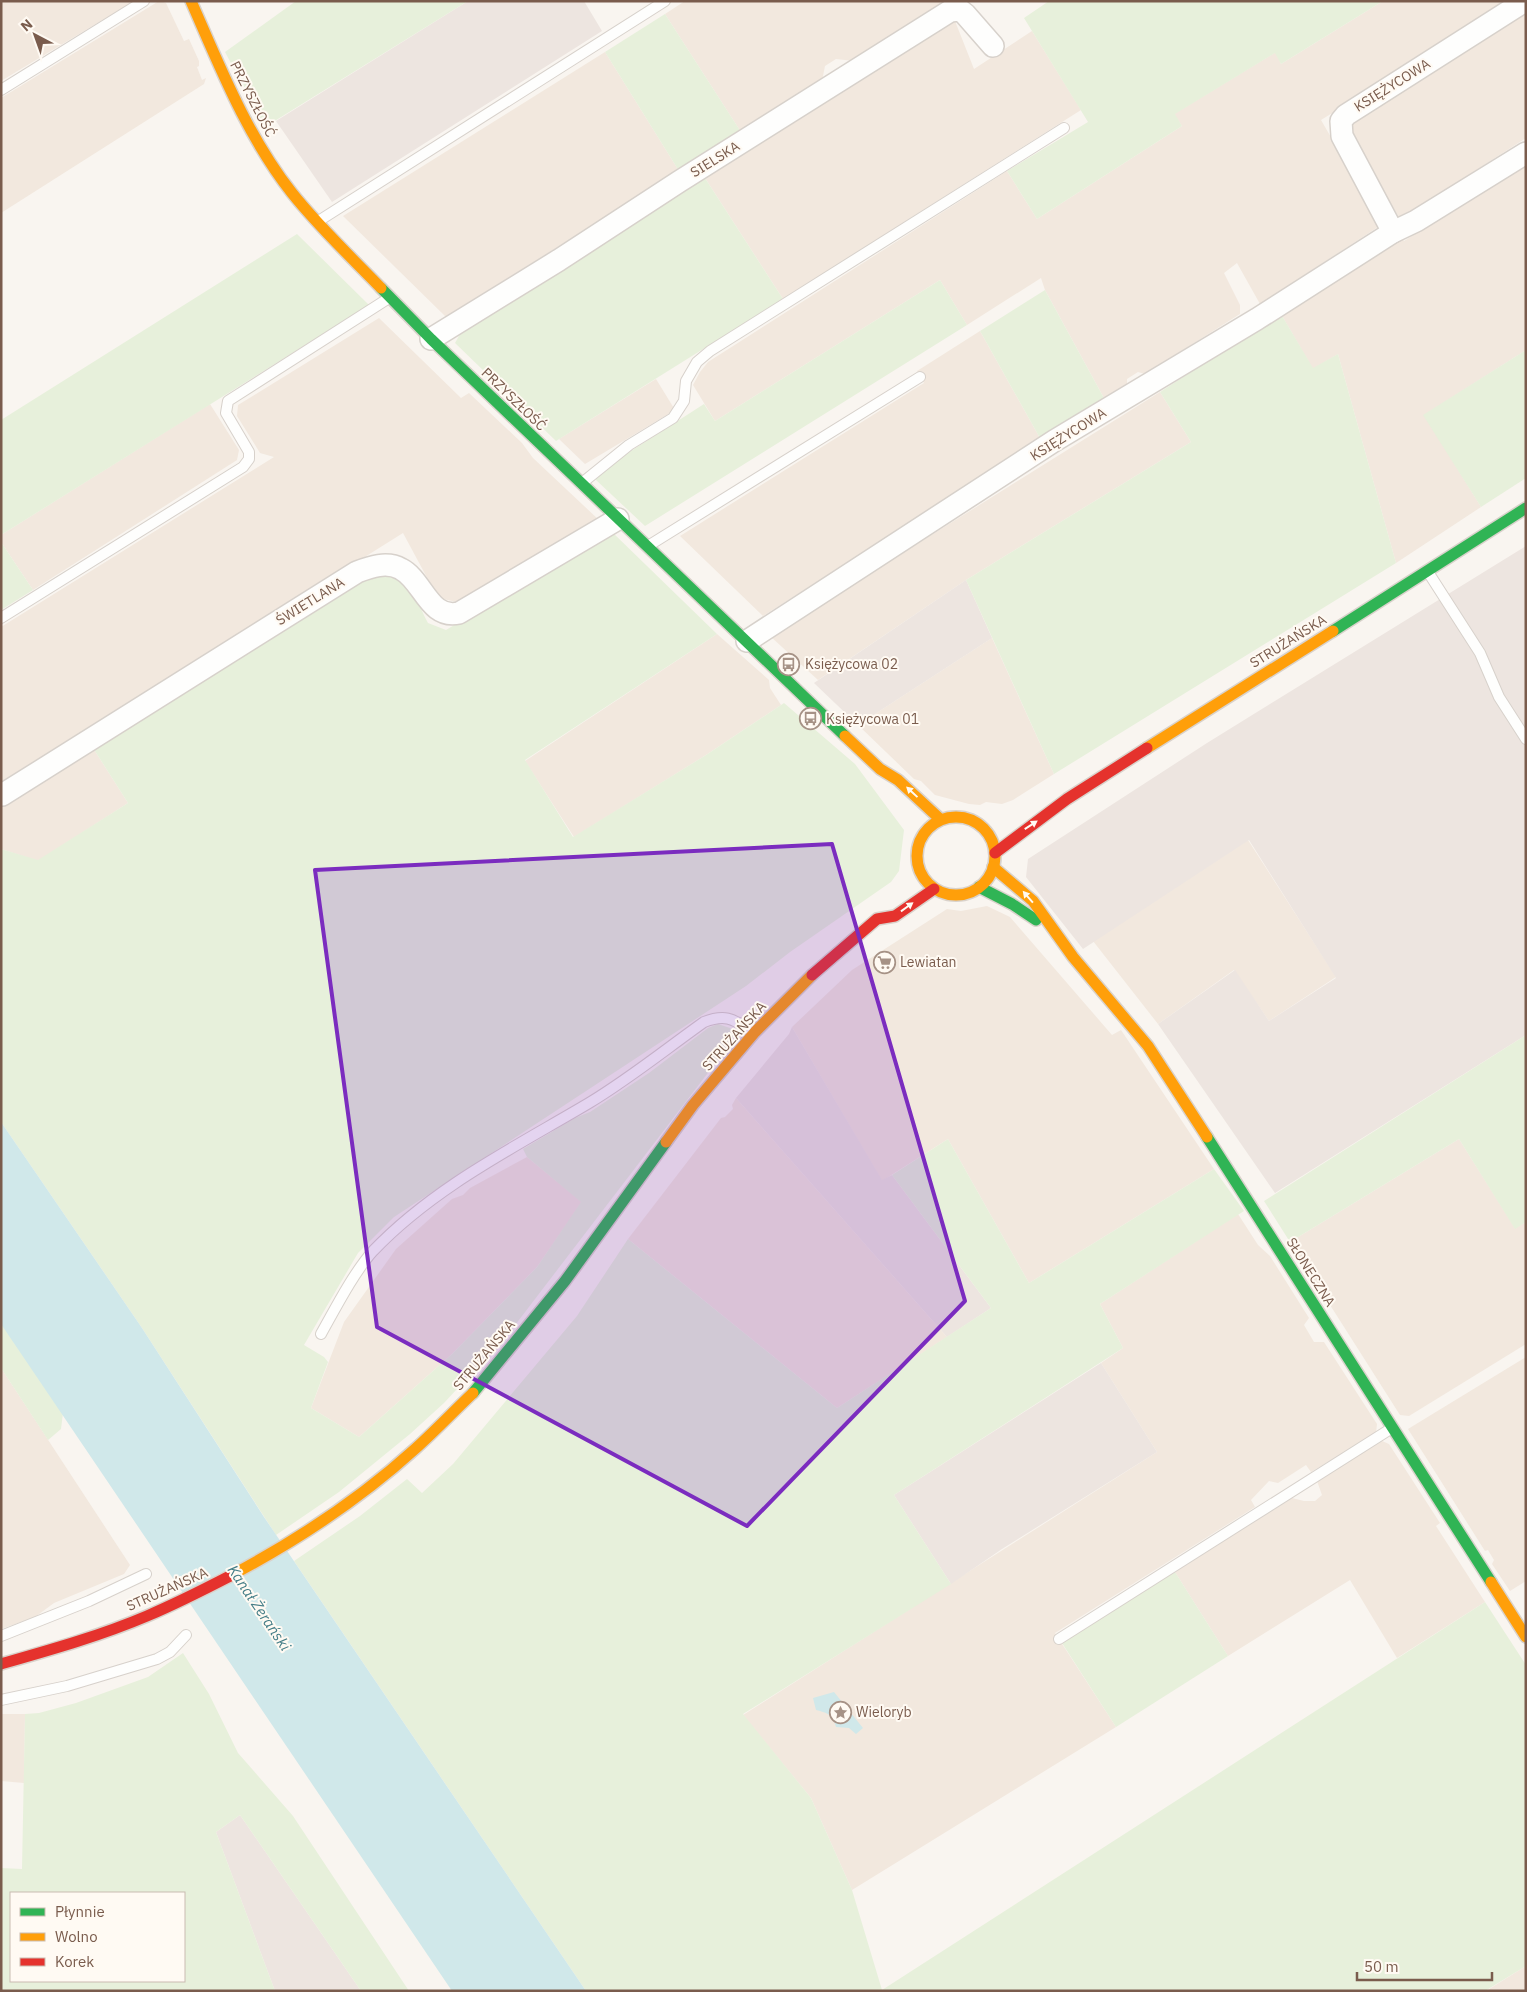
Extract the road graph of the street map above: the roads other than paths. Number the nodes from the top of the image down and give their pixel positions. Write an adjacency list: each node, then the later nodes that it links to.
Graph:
1 (144, 1): 6 (lane)
2 (191, 1): 9 (main road, PRZYSZŁOŚĆ)
3 (665, 1): 9 (lane)
4 (1526, 1): 10 (street, KSIĘŻYCOWA)
5 (992, 46): 12 (street, SIELSKA)
6 (1, 90)
7 (1064, 128): 14 (lane)
8 (1526, 153): 10 (street, KSIĘŻYCOWA)
9 (316, 222): 11 (main road, PRZYSZŁOŚĆ)
10 (1394, 232): 20 (street, KSIĘŻYCOWA)
11 (389, 297): 12 (main road, PRZYSZŁOŚĆ); 19 (lane)
12 (431, 340): 14 (main road, PRZYSZŁOŚĆ)
13 (920, 377): 17 (lane)
14 (581, 483): 16 (main road, PRZYSZŁOŚĆ)
15 (1526, 508): 18 (main road, STRUŻAŃSKA)
16 (618, 519): 17 (main road, PRZYSZŁOŚĆ); 24 (street, ŚWIETLANA)
17 (648, 546): 20 (main road, PRZYSZŁOŚĆ)
18 (1426, 570): 21 (lane); 25 (main road, STRUŻAŃSKA)
19 (1, 618)
20 (746, 642): 22 (main road, PRZYSZŁOŚĆ)
21 (1526, 739)
22 (880, 769): 23 (main road, PRZYSZŁOŚĆ); 27 (main road, PRZYSZŁOŚĆ, one-way to 22)
23 (888, 788)
24 (2, 795)
25 (1067, 799): 26 (main road, STRUŻAŃSKA); 30 (main road, STRUŻAŃSKA, one-way to 25)
26 (1031, 810)
27 (940, 819): 29 (main road); 32 (main road)
28 (996, 825): 29 (main road)
29 (983, 827): 30 (main road)
30 (995, 853): 31 (main road)
31 (993, 867): 34 (main road); 38 (main road, SŁONECZNA, one-way to 31)
32 (920, 871): 33 (main road); 35 (main road)
33 (910, 882)
34 (979, 887): 35 (main road); 38 (main road, SŁONECZNA)
35 (934, 889): 37 (main road, STRUŻAŃSKA, one-way to 35)
36 (883, 906): 37 (main road, STRUŻAŃSKA)
37 (877, 919): 39 (main road, STRUŻAŃSKA)
38 (1055, 934): 41 (main road, SŁONECZNA)
39 (755, 1032): 40 (lane); 47 (main road, STRUŻAŃSKA)
40 (320, 1334)
41 (1393, 1428): 45 (main road, SŁONECZNA); 46 (lane)
42 (146, 1574): 44 (lane)
43 (186, 1635): 48 (lane)
44 (1, 1636)
45 (1526, 1637)
46 (1059, 1639)
47 (1, 1664)
48 (1, 1700)

